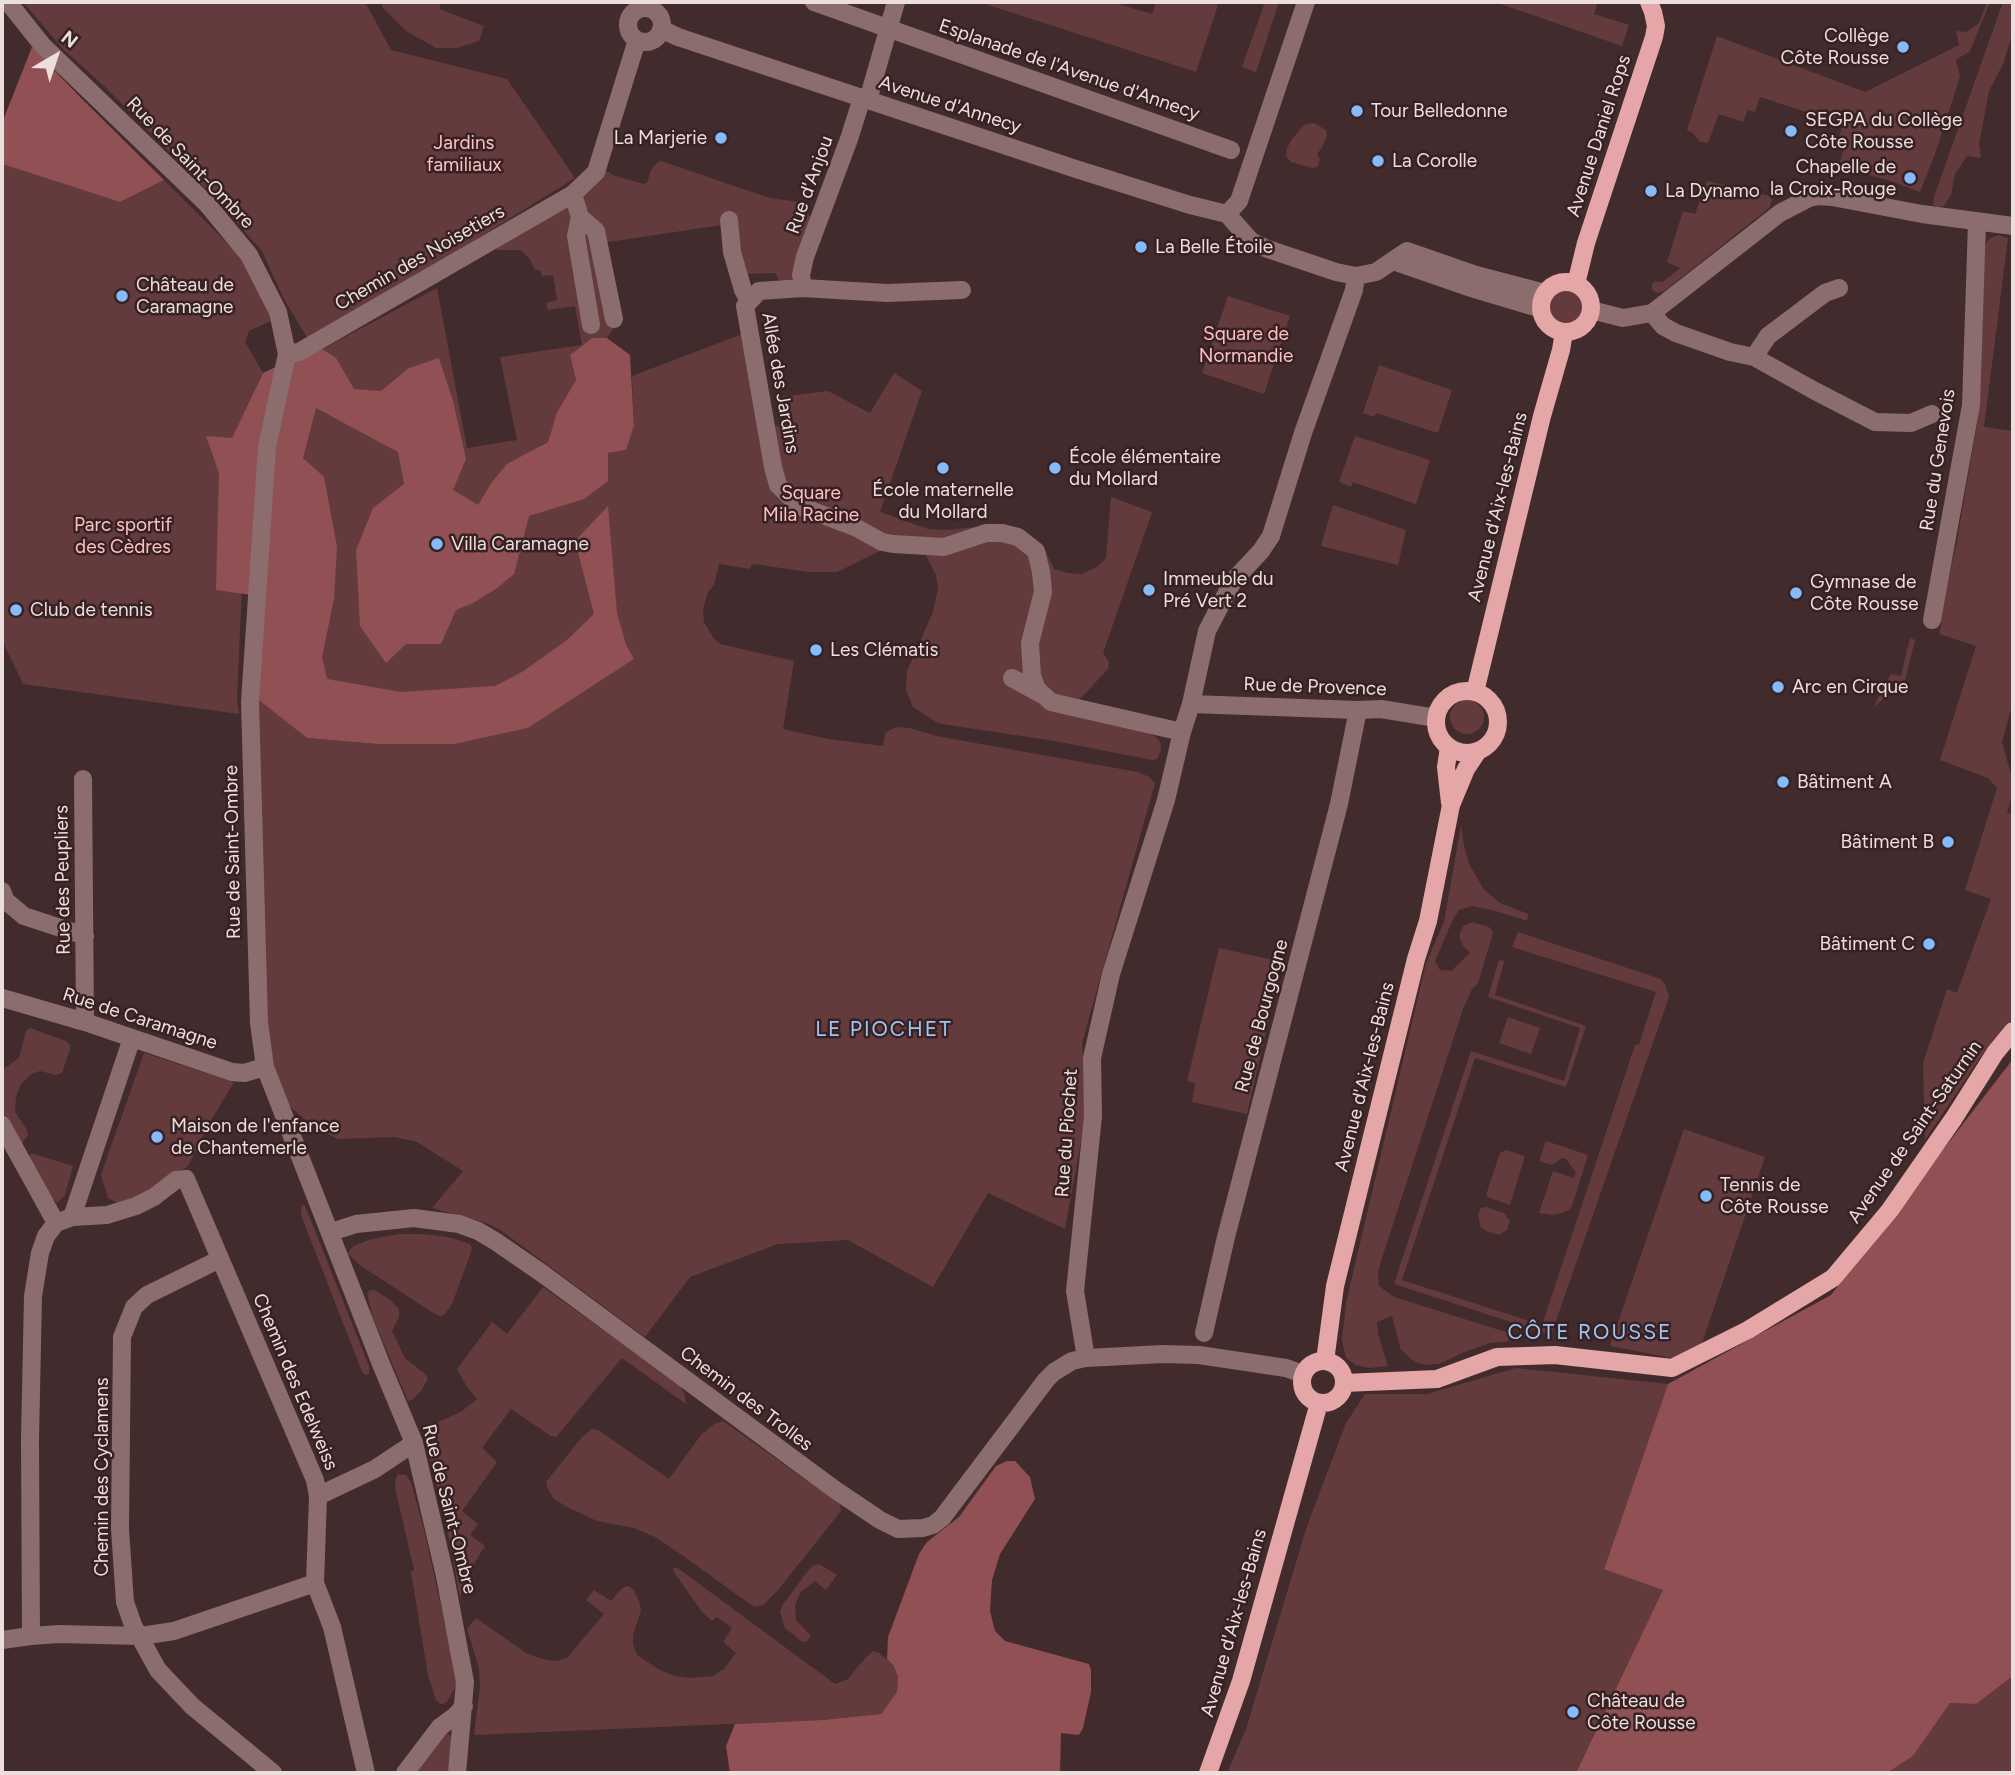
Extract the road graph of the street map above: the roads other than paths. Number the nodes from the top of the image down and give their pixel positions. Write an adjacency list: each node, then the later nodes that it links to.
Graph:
1 (8, 2): 30 (street, Rue de Saint-Ombre)
2 (814, 2): 7 (street, Esplanade de l'Avenue d'Annecy)
3 (896, 2): 7 (street, Rue d'Anjou)
4 (1306, 2): 13 (street)
5 (1649, 2): 19 (main road, Avenue Daniel Rops)
6 (645, 5): 8 (street); 9 (street)
7 (888, 28): 10 (street, Rue d'Anjou); 11 (street, Esplanade de l'Avenue d'Annecy)
8 (661, 29): 9 (street); 10 (street, Avenue d'Annecy)
9 (638, 40): 12 (street, Chemin des Noisetiers)
10 (865, 99): 13 (street, Avenue d'Annecy); 20 (street, Rue d'Anjou)
11 (1231, 150)
12 (573, 194): 14 (street); 30 (street, Chemin des Noisetiers)
13 (1227, 215): 18 (street)
14 (580, 217): 27 (street); 28 (street)
15 (729, 220): 23 (street, Allée des Jardins)
16 (1977, 222): 17 (street); 26 (street); 33 (street, Rue du Genevois)
17 (2013, 226)
18 (1356, 276): 24 (street); 37 (street, Rue du Piochet)
19 (1576, 284): 24 (main road); 25 (main road)
20 (803, 288): 22 (street, Allée des Jardins); 23 (street, Allée des Jardins)
21 (1839, 288): 31 (street)
22 (962, 290)
23 (749, 301): 36 (street, Allée des Jardins)
24 (1543, 301): 29 (main road)
25 (1591, 310): 26 (street); 29 (main road)
26 (1653, 313): 31 (street)
27 (614, 319)
28 (591, 325)
29 (1564, 332): 35 (main road, Avenue d'Aix-les-Bains)
30 (287, 354): 51 (street, Rue de Saint-Ombre)
31 (1754, 357): 32 (street)
32 (1932, 414)
33 (1932, 620)
34 (1012, 678): 36 (street)
35 (1475, 692): 39 (main road); 42 (main road, Avenue d'Aix-les-Bains)
36 (1041, 694): 40 (street)
37 (1191, 704): 38 (street, Rue de Provence); 40 (street, Rue du Piochet)
38 (1358, 710): 39 (street, Rue de Provence); 56 (street, Rue de Bourgogne)
39 (1436, 718): 41 (main road, Avenue d'Aix-les-Bains)
40 (1182, 732): 57 (street, Rue du Piochet)
41 (1449, 747): 42 (main road); 44 (main road, Avenue d'Aix-les-Bains)
42 (1478, 751): 44 (main road, Avenue d'Aix-les-Bains)
43 (83, 779): 46 (street, Rue des Peupliers)
44 (1451, 805): 58 (main road, Avenue d'Aix-les-Bains)
45 (2, 891): 46 (street)
46 (85, 936): 48 (street, Rue des Peupliers)
47 (2, 998): 48 (street, Rue de Caramagne)
48 (85, 1022): 50 (street, Rue de Caramagne)
49 (2013, 1031): 60 (main road, Avenue de Saint-Saturnin)
50 (132, 1038): 51 (street, Rue de Caramagne); 53 (street)
51 (265, 1068): 54 (street, Rue de Saint-Ombre)
52 (2, 1125): 53 (street)
53 (64, 1220): 55 (street, Chemin des Edelweiss); 65 (street)
54 (331, 1232): 57 (street, Chemin des Trolles); 62 (street, Rue de Saint-Ombre)
55 (220, 1259): 63 (street, Chemin des Edelweiss); 66 (street, Chemin des Cyclamens)
56 (1204, 1333)
57 (1086, 1358): 59 (street)
58 (1325, 1361): 59 (main road); 60 (main road)
59 (1303, 1374): 61 (main road)
60 (1344, 1383): 61 (main road)
61 (1319, 1403): 73 (main road, Avenue d'Aix-les-Bains)
62 (414, 1443): 63 (street); 68 (street, Rue de Saint-Ombre)
63 (318, 1496): 64 (street, Chemin des Edelweiss)
64 (315, 1583): 66 (street); 70 (street, Chemin des Edelweiss)
65 (31, 1636): 66 (street); 67 (street)
66 (141, 1636): 69 (street, Chemin des Cyclamens)
67 (2, 1640)
68 (464, 1706): 71 (street); 72 (street, Rue de Saint-Ombre)
69 (273, 1773)
70 (366, 1773)
71 (405, 1773)
72 (457, 1773)
73 (1208, 1773)

